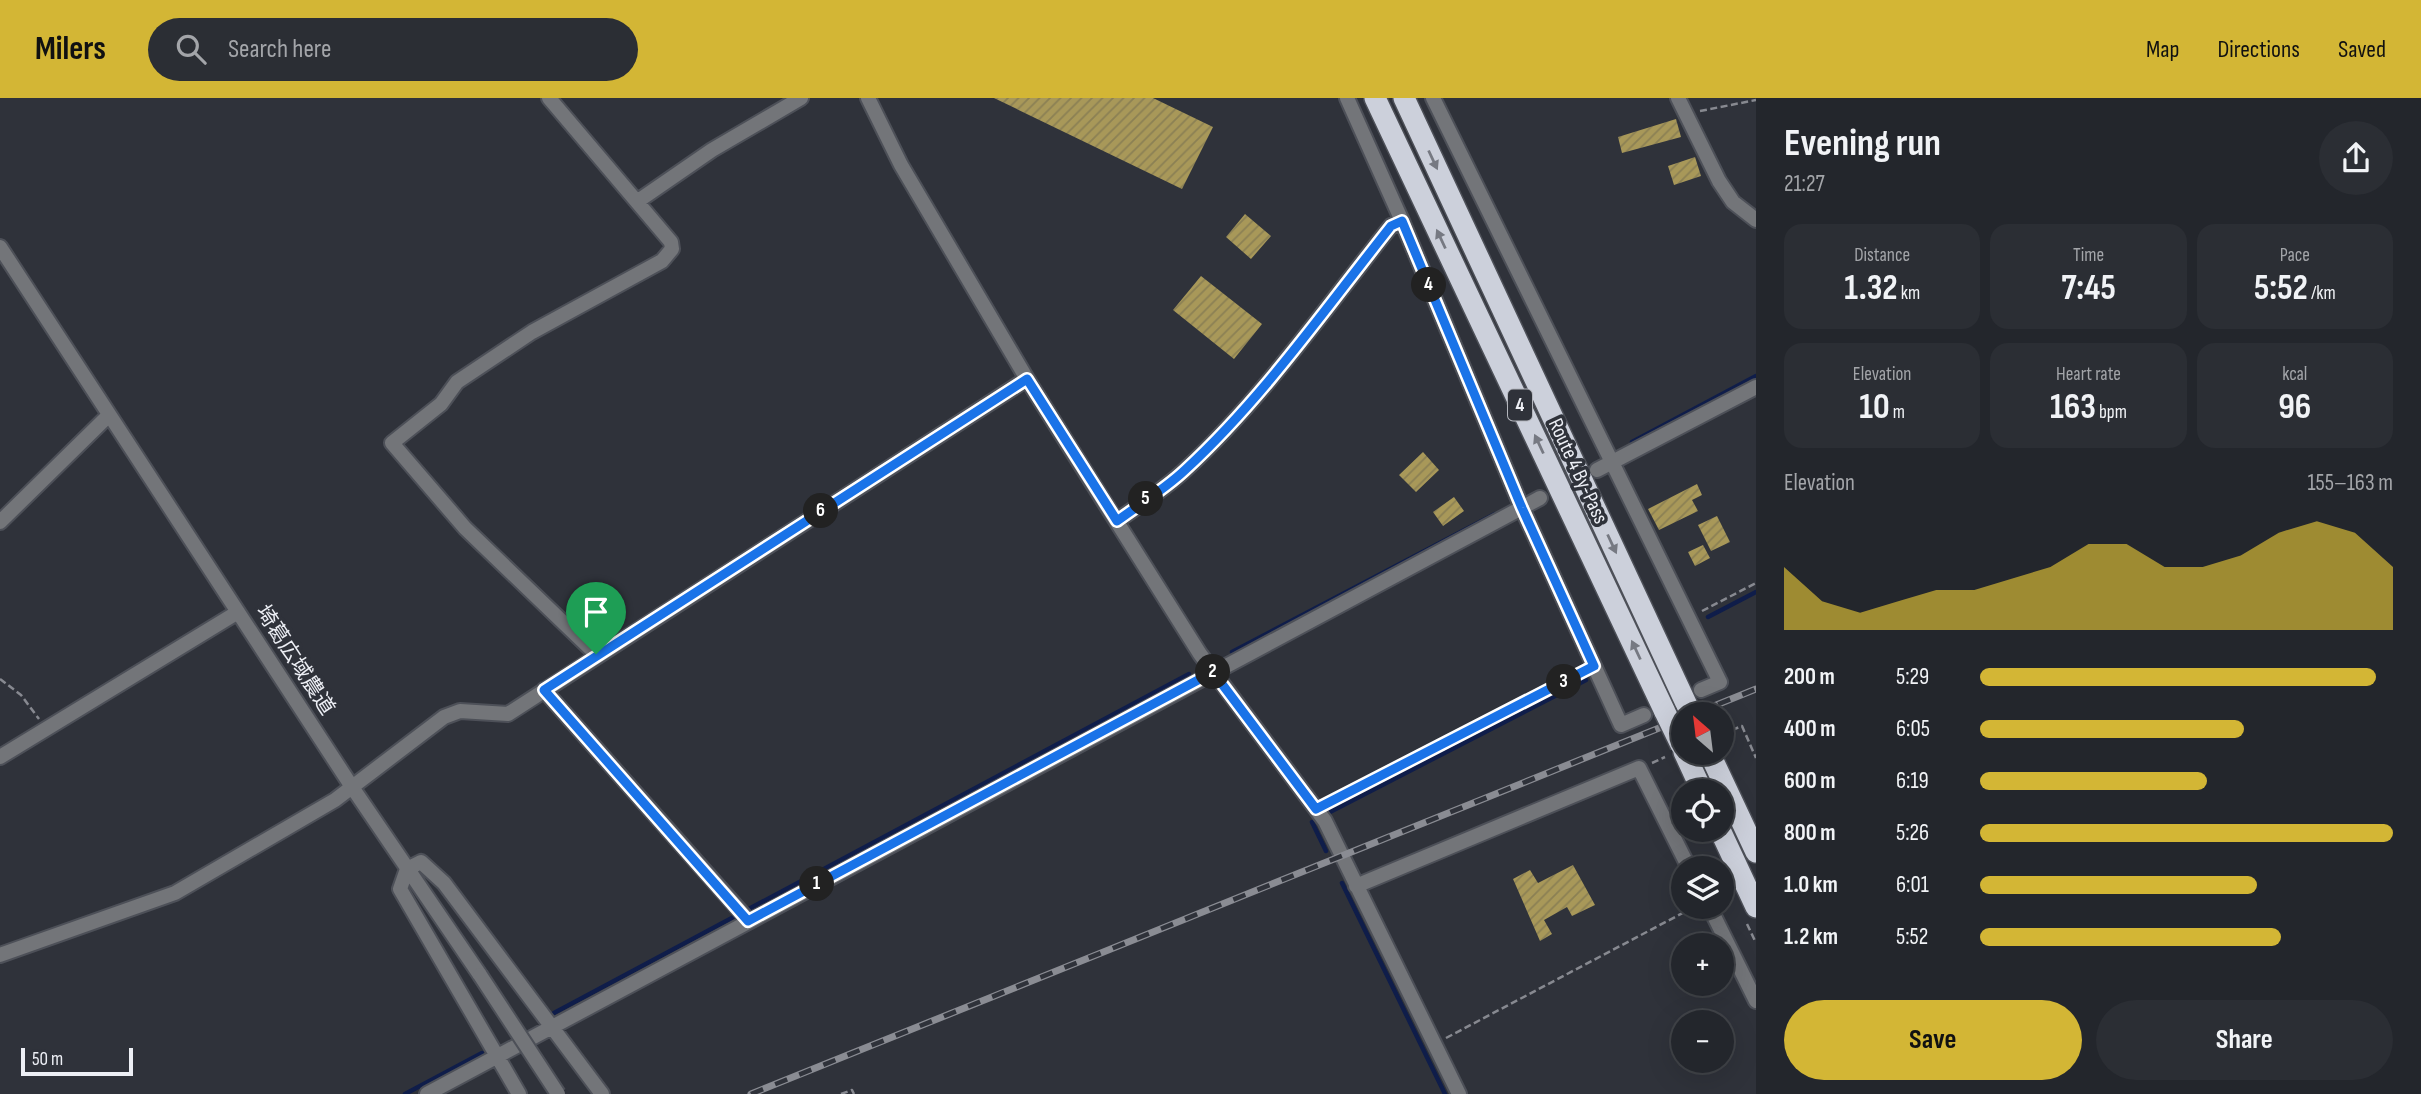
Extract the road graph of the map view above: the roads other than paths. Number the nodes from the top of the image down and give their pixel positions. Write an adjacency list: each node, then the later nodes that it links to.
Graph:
1 (549, 98): 9 (street)
2 (801, 98): 9 (street)
3 (868, 98): 13 (street)
4 (1347, 98): 11 (street)
5 (1375, 98): 27 (highway, Route 4 By-Pass / 4, one-way to 5)
6 (1404, 98): 26 (highway, Route 4 By-Pass / 4, one-way to 26)
7 (1433, 98): 16 (street)
8 (1678, 98): 10 (street)
9 (638, 201): 23 (street)
10 (1756, 220)
11 (1402, 221): 19 (street); 20 (street)
12 (0, 247): 15 (street, 埼葛広域農道)
13 (1027, 379): 20 (street); 23 (street)
14 (1756, 387): 16 (street)
15 (108, 416): 21 (street); 22 (street, 埼葛広域農道)
16 (1614, 462): 17 (street); 26 (street)
17 (1597, 470)
18 (1540, 498): 19 (street)
19 (1522, 508): 24 (street); 27 (street)
20 (1117, 521): 24 (street)
21 (0, 522)
22 (238, 612): 29 (street); 31 (street, 埼葛広域農道)
23 (596, 654): 25 (street)
24 (1213, 672): 36 (street); 39 (street)
25 (544, 690): 31 (street); 39 (street)
26 (1693, 702)
27 (1655, 713): 28 (highway, Route 4 By-Pass / 4, bridge)
28 (1671, 734)
29 (0, 757)
30 (1715, 765): 33 (highway)
31 (352, 787): 35 (street, 埼葛広域農道); 40 (street)
32 (1726, 842): 37 (highway)
33 (1756, 852)
34 (1683, 856): 36 (street)
35 (407, 869): 42 (street); 43 (street); 46 (street, 埼葛広域農道, bridge)
36 (1356, 886): 48 (street)
37 (1756, 908)
38 (1715, 919): 41 (street)
39 (748, 921): 42 (street)
40 (0, 955)
41 (1756, 1001)
42 (552, 1027): 43 (street); 47 (street)
43 (495, 1057): 44 (street); 45 (street)
44 (427, 1094)
45 (519, 1094)
46 (558, 1094)
47 (603, 1094)
48 (1459, 1094)

